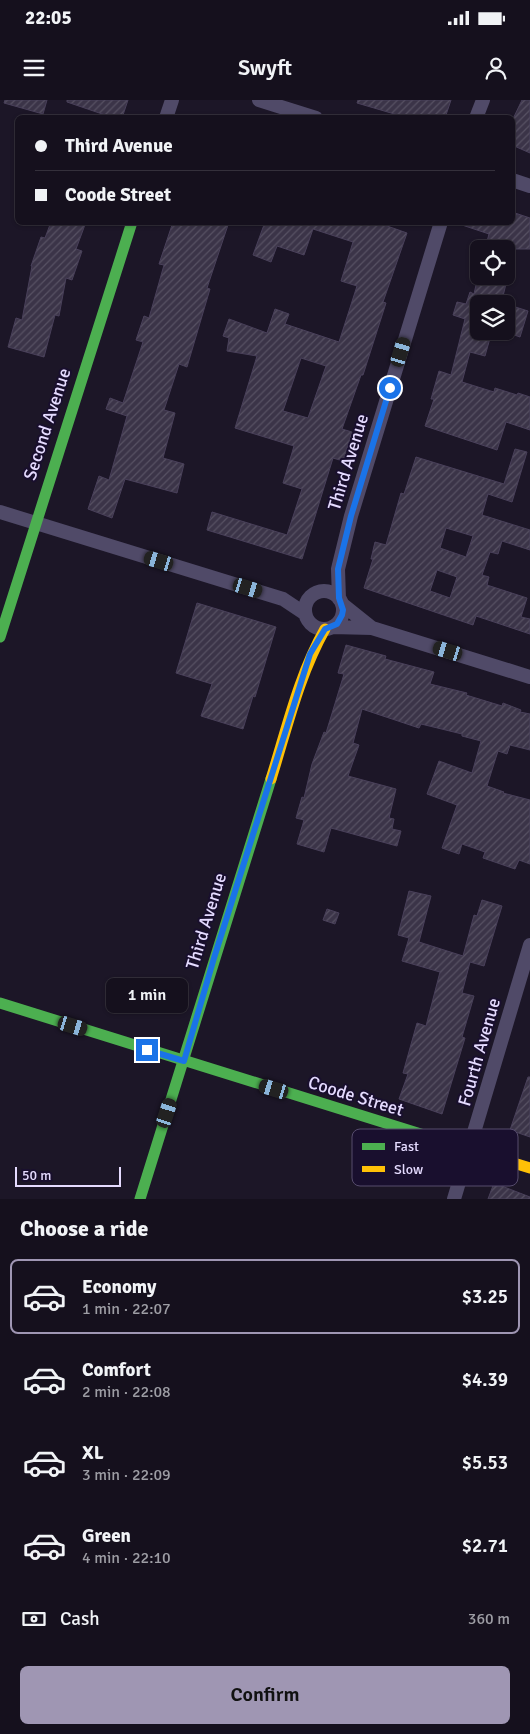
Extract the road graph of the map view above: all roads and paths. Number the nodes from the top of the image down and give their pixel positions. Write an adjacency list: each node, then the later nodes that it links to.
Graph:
1 (172, 100): 4 (street)
2 (260, 100): 5 (street)
3 (483, 100): 6 (street)
4 (167, 115)
5 (307, 115)
6 (477, 115)
7 (515, 181): 8 (street)
8 (530, 186)
9 (131, 225): 12 (street, Second Avenue)
10 (440, 225): 13 (street, Third Avenue)
11 (0, 512): 12 (street)
12 (35, 524): 15 (street); 20 (street, Second Avenue)
13 (338, 569): 14 (street, Third Avenue); 16 (street, Third Avenue)
14 (317, 593): 15 (street); 16 (street); 17 (street)
15 (283, 599): 17 (street)
16 (341, 602): 18 (street); 19 (street)
17 (304, 613): 18 (street)
18 (323, 627): 19 (street); 21 (street, Third Avenue)
19 (372, 628): 22 (street)
20 (0, 638)
21 (310, 654): 25 (street, Third Avenue)
22 (530, 677)
23 (530, 945): 27 (street, Fourth Avenue)
24 (0, 1003): 25 (street, Coode Street)
25 (184, 1061): 26 (street, Coode Street); 31 (street, Third Avenue)
26 (403, 1129)
27 (476, 1129)
28 (518, 1164): 29 (street, Coode Street)
29 (530, 1168)
30 (458, 1186): 32 (street, Fourth Avenue)
31 (140, 1199)
32 (454, 1199)

